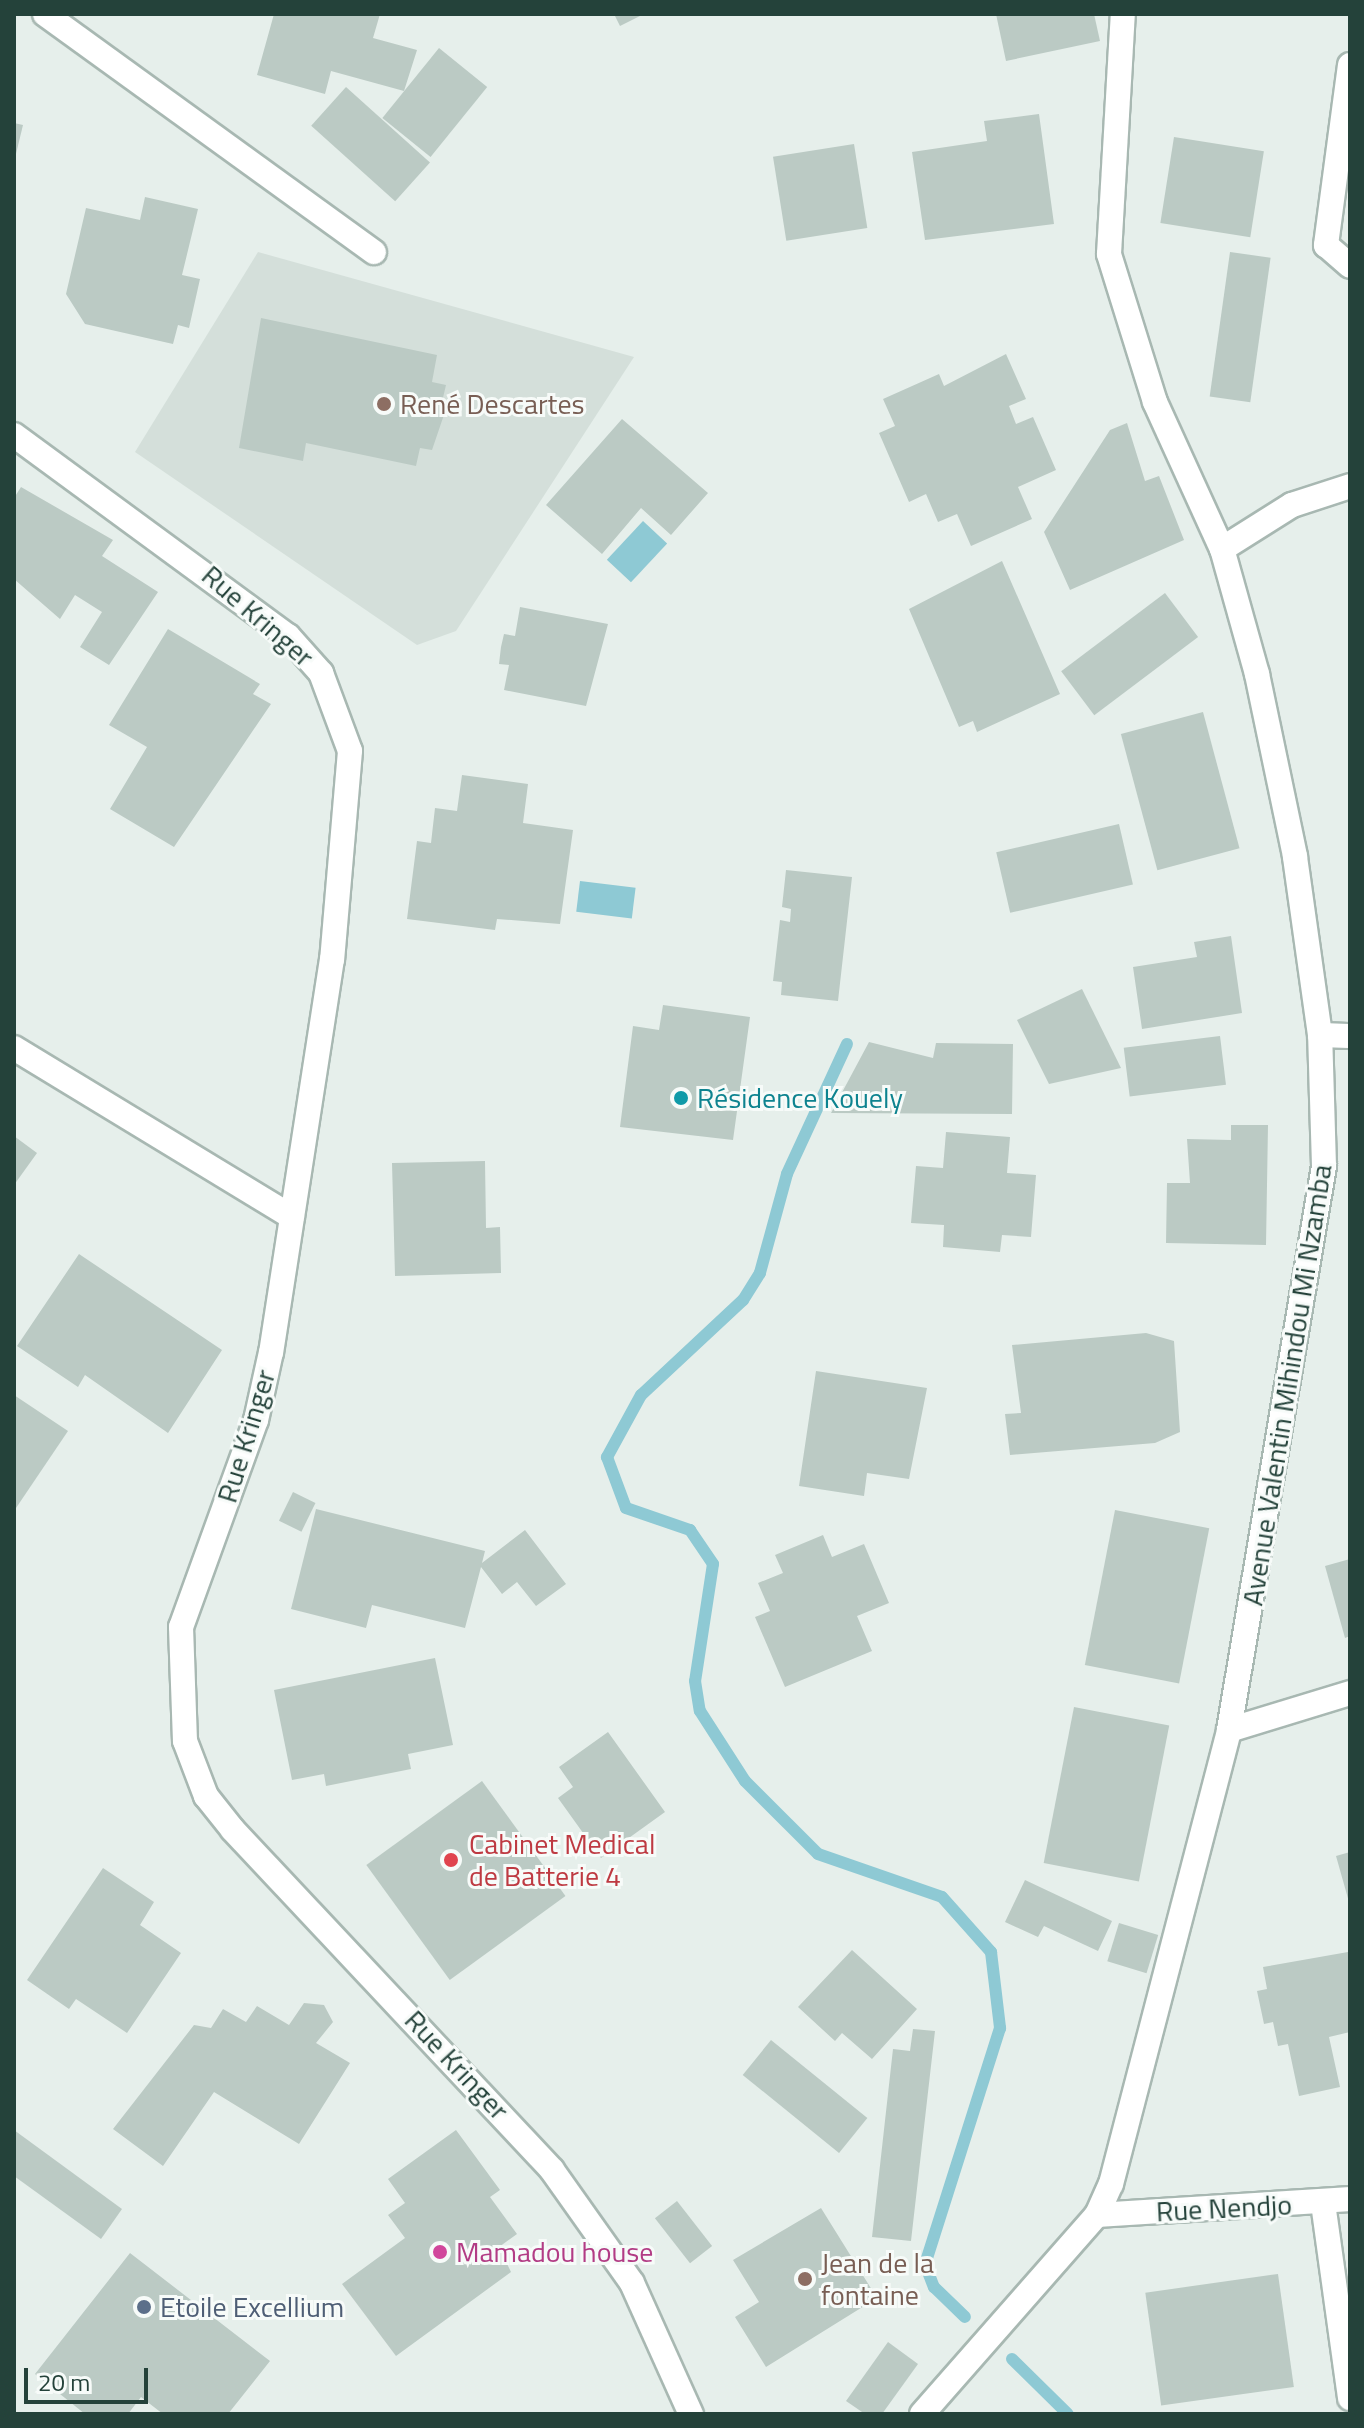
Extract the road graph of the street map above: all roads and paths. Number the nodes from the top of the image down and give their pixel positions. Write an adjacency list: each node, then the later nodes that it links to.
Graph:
1 (45, 14): 4 (street)
2 (1123, 14): 8 (street, Avenue Valentin Mihindou Mi Nzamba)
3 (1350, 65): 5 (street)
4 (374, 252)
5 (1350, 266)
6 (14, 435): 12 (street, Rue Kringer)
7 (1350, 486): 8 (street)
8 (1222, 549): 9 (street, Avenue Valentin Mihindou Mi Nzamba)
9 (1320, 1035): 10 (street); 14 (street, Avenue Valentin Mihindou Mi Nzamba)
10 (1350, 1036)
11 (14, 1048): 12 (street)
12 (292, 1217): 19 (street, Rue Kringer)
13 (1350, 1693): 14 (street)
14 (1229, 1730): 17 (street, Avenue Valentin Mihindou Mi Nzamba)
15 (1350, 2199): 16 (street, Rue Nendjo)
16 (1323, 2203): 17 (street, Rue Nendjo); 18 (street)
17 (1097, 2215): 20 (street, Avenue Valentin Mihindou Mi Nzamba)
18 (1350, 2398)
19 (691, 2414)
20 (922, 2414)

